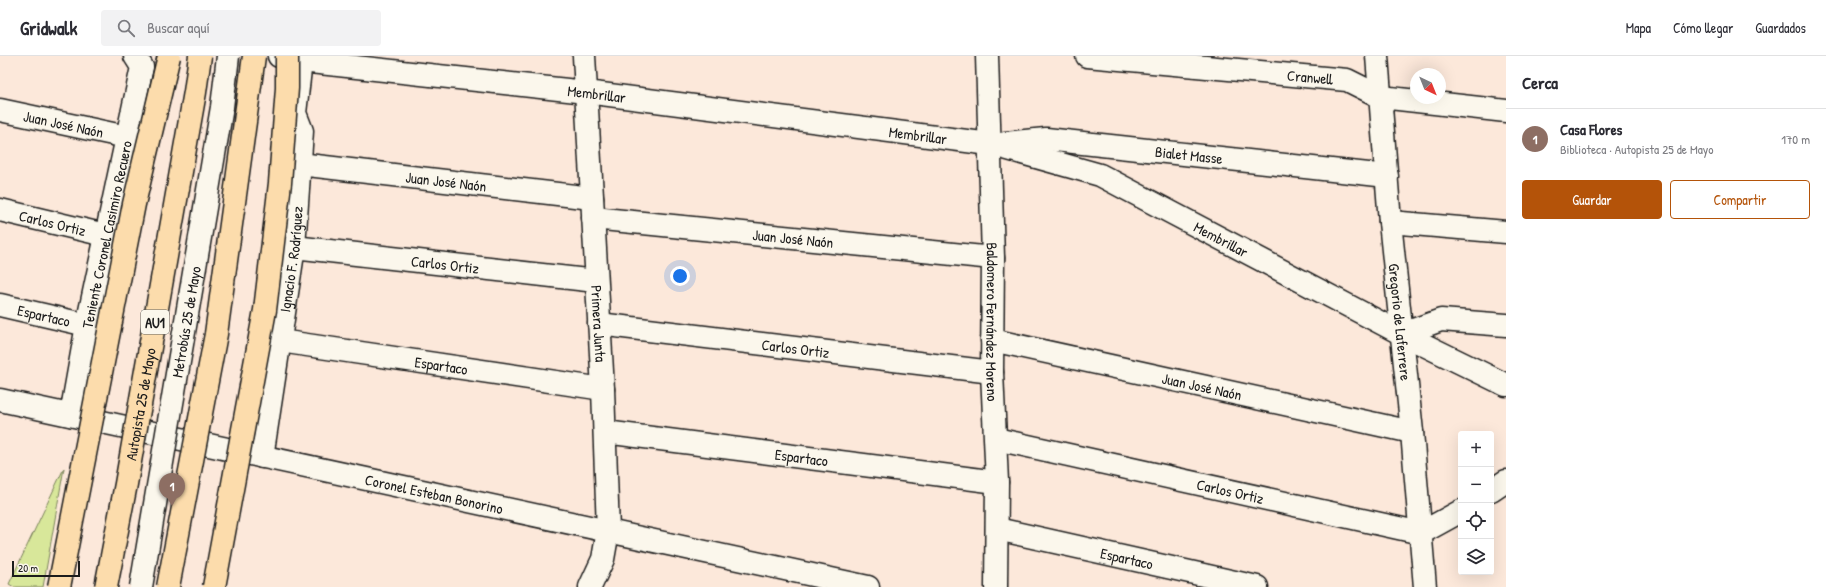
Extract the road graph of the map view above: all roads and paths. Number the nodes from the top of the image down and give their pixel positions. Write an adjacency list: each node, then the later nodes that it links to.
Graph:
1 (135, 56): 16 (street, Teniente Coronel Casimiro Recuero)
2 (169, 56): 51 (highway, bridge)
3 (200, 56): 52 (highway, Autopista 25 de Mayo / AU1, bridge)
4 (228, 56): 53 (street, Metrobús 25 de Mayo, bridge)
5 (254, 56): 54 (highway, bridge)
6 (279, 56): 11 (street, Membrillar)
7 (584, 56): 12 (street, Primera Junta)
8 (987, 56): 17 (street, Baldomero Fernández Moreno)
9 (1087, 56): 13 (street, Cranwell)
10 (1378, 56): 13 (street, Gregorio de Laferrere)
11 (294, 58): 12 (street, Membrillar); 18 (street, Ignacio F. Rodríguez); 55 (highway, bridge)
12 (586, 92): 17 (street, Membrillar); 20 (street, Primera Junta)
13 (1381, 97): 15 (street, Cranwell); 19 (street, Gregorio de Laferrere)
14 (0, 110): 16 (street, Juan José Naón)
15 (1506, 112)
16 (127, 137): 24 (street, Teniente Coronel Casimiro Recuero)
17 (990, 144): 19 (street, Bialet Masse); 26 (street, Baldomero Fernández Moreno); 32 (street, Membrillar)
18 (300, 164): 20 (street, Juan José Naón); 25 (street, Ignacio F. Rodríguez)
19 (1387, 176): 22 (street, Gregorio de Laferrere)
20 (593, 208): 26 (street, Juan José Naón); 27 (street, Primera Junta)
21 (0, 210): 24 (street, Carlos Ortiz)
22 (1390, 222): 23 (street); 32 (street, Gregorio de Laferrere)
23 (1506, 232)
24 (105, 235): 30 (street, Teniente Coronel Casimiro Recuero)
25 (294, 248): 27 (street, Carlos Ortiz); 34 (street, Ignacio F. Rodríguez)
26 (994, 258): 33 (street, Baldomero Fernández Moreno)
27 (596, 281): 29 (street, Primera Junta)
28 (0, 305): 30 (street, Espartaco)
29 (599, 324): 35 (street, Carlos Ortiz); 37 (street, Primera Junta)
30 (87, 325): 39 (street, Teniente Coronel Casimiro Recuero)
31 (1506, 325): 32 (street)
32 (1402, 334): 36 (street, Membrillar); 41 (street, Gregorio de Laferrere)
33 (992, 340): 35 (street, Baldomero Fernández Moreno); 41 (street, Juan José Naón)
34 (280, 341): 37 (street, Espartaco); 43 (street, Ignacio F. Rodríguez)
35 (992, 372): 42 (street, Baldomero Fernández Moreno)
36 (1506, 385)
37 (603, 389): 40 (street, Primera Junta)
38 (0, 400): 39 (street, Coronel Esteban Bonorino)
39 (71, 416): 43 (street, Coronel Esteban Bonorino)
40 (605, 432): 45 (street, Espartaco); 49 (street, Primera Junta)
41 (1412, 432): 50 (street, Gregorio de Laferrere)
42 (996, 439): 45 (street, Baldomero Fernández Moreno); 50 (street, Carlos Ortiz)
43 (262, 457): 49 (street, Coronel Esteban Bonorino)
44 (1506, 481): 46 (street)
45 (997, 482): 48 (street, Baldomero Fernández Moreno)
46 (1494, 489)
47 (1458, 513): 50 (street)
48 (997, 529): 58 (street, Baldomero Fernández Moreno); 59 (street, Espartaco)
49 (608, 531): 56 (street, Primera Junta); 57 (street, Coronel Esteban Bonorino)
50 (1421, 533): 60 (street, Gregorio de Laferrere)
51 (59, 587)
52 (106, 587)
53 (141, 587)
54 (168, 587)
55 (214, 587)
56 (590, 587)
57 (868, 587)
58 (996, 587)
59 (1257, 587)
60 (1425, 587)

